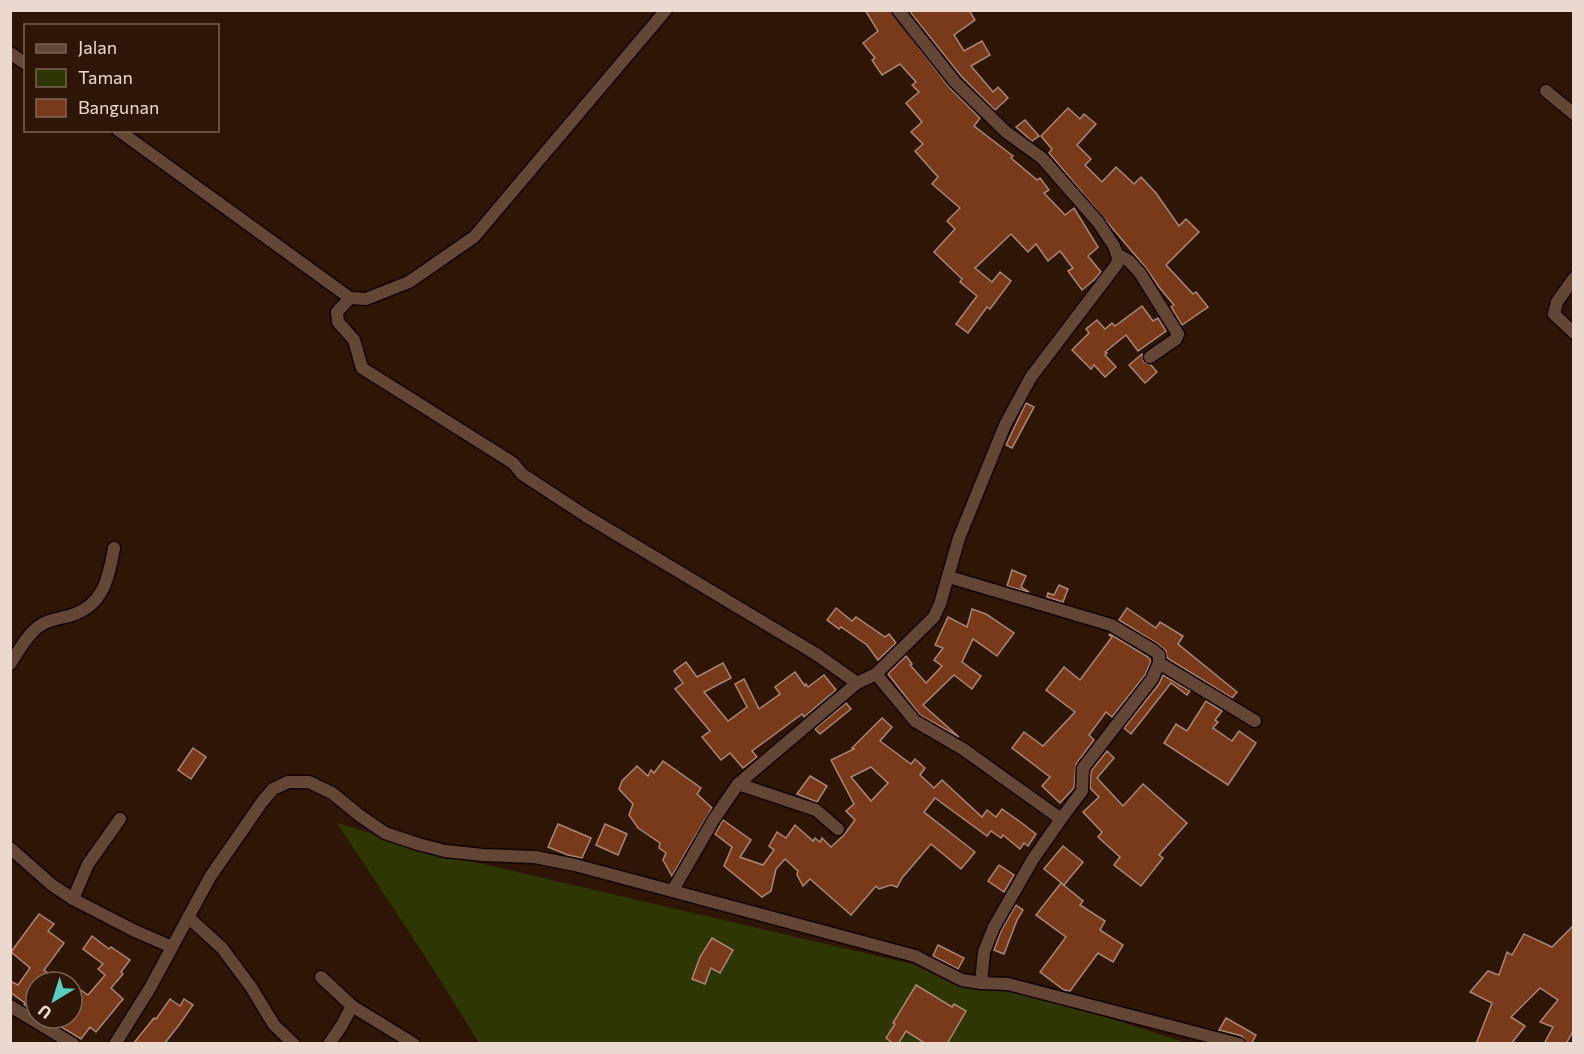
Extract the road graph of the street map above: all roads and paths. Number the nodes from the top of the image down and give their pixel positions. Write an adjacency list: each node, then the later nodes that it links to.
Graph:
1 (666, 10): 10 (street)
2 (898, 10): 8 (street)
3 (10, 53): 4 (street)
4 (24, 63)
5 (1546, 91): 6 (street)
6 (1574, 114)
7 (121, 132): 10 (street)
8 (1117, 254): 12 (street); 14 (street)
9 (1574, 278): 11 (street)
10 (350, 298): 18 (street)
11 (1574, 333)
12 (1150, 357)
13 (114, 548): 16 (street)
14 (949, 576): 15 (street); 17 (street)
15 (1160, 663): 19 (street); 22 (street)
16 (10, 664)
17 (876, 674): 18 (street); 22 (street)
18 (857, 683): 20 (street)
19 (1255, 721)
20 (738, 784): 23 (street); 25 (street)
21 (120, 819): 26 (street)
22 (1061, 819): 30 (street)
23 (838, 828)
24 (10, 848): 26 (street)
25 (673, 890): 27 (street); 30 (street)
26 (73, 899): 28 (street)
27 (188, 917): 28 (street); 33 (street)
28 (172, 947): 35 (street)
29 (321, 977): 32 (street)
30 (981, 983): 39 (street)
31 (10, 1006): 34 (street)
32 (352, 1006): 37 (street); 38 (street)
33 (279, 1039): 36 (street)
34 (73, 1044)
35 (115, 1044)
36 (294, 1044)
37 (329, 1044)
38 (414, 1044)
39 (1239, 1044)

